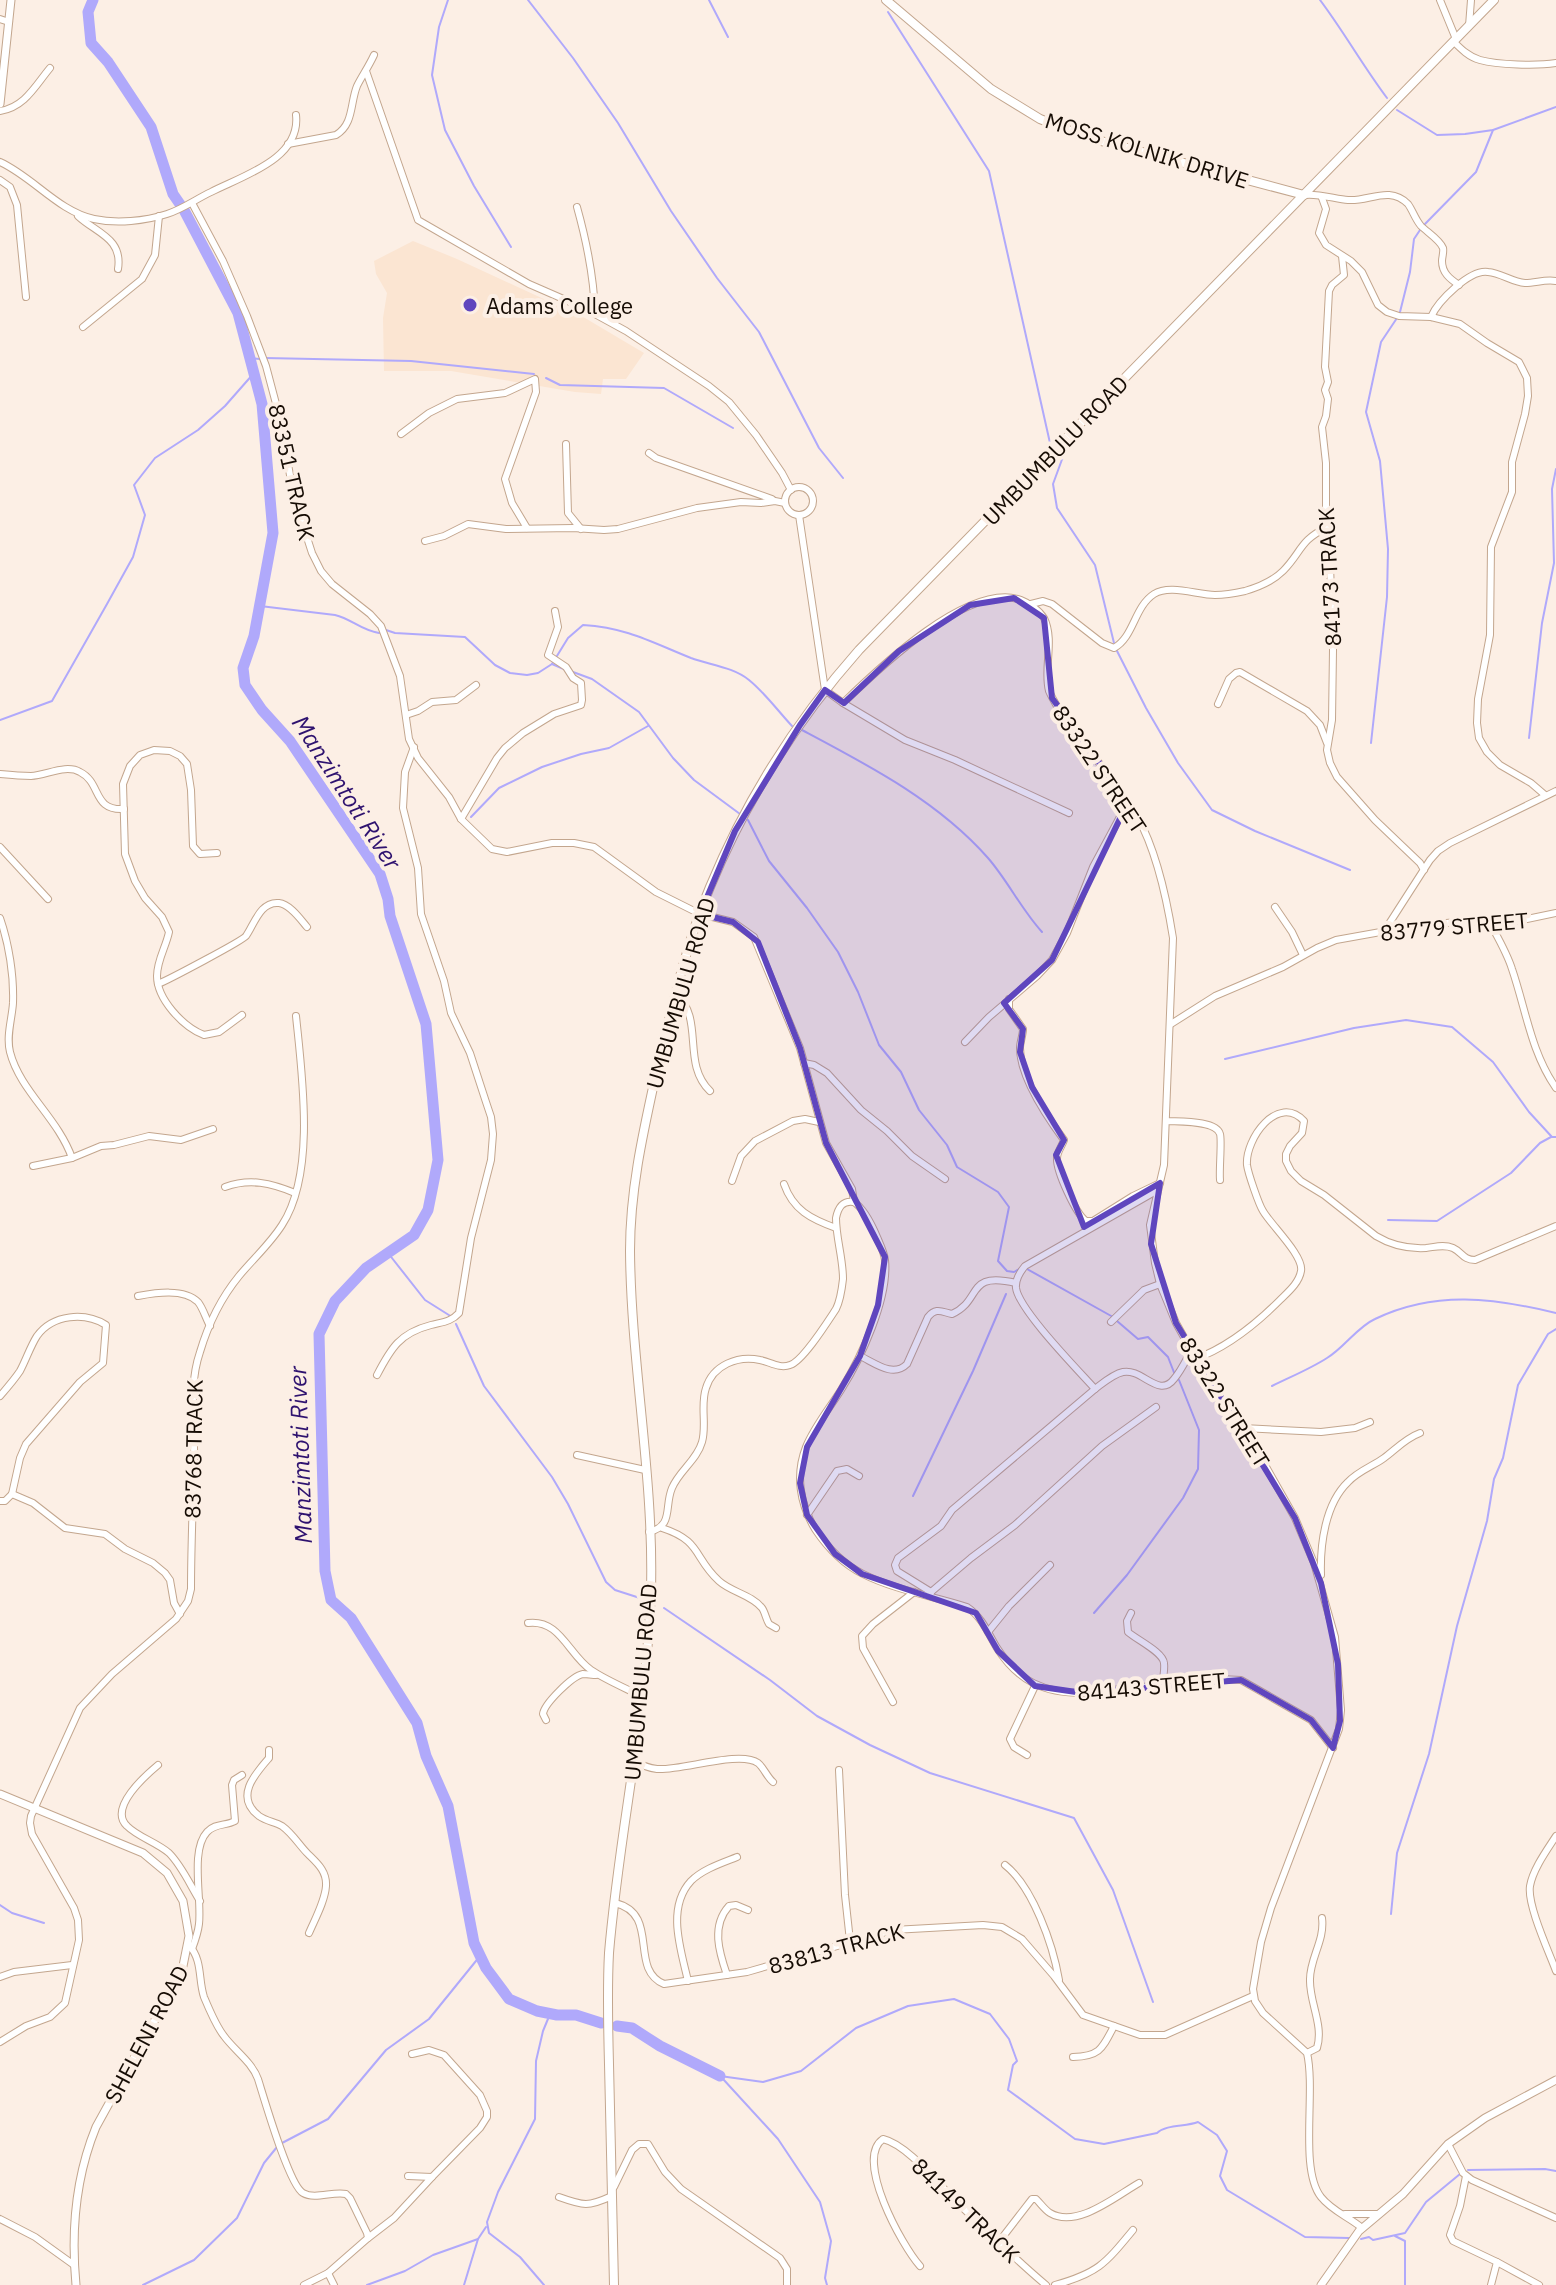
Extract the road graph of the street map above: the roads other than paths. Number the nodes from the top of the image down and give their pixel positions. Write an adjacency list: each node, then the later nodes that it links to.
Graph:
1 (11, 0): 7 (street)
2 (886, 0): 20 (main road, MOSS KOLNIK DRIVE)
3 (1440, 0): 9 (street)
4 (1471, 0): 8 (street)
5 (1494, 0): 8 (main road, UMBUMBULU ROAD)
6 (0, 19): 7 (street)
7 (9, 22): 14 (street)
8 (1469, 26): 9 (main road, UMBUMBULU ROAD)
9 (1455, 40): 11 (street); 20 (main road, UMBUMBULU ROAD)
10 (374, 55): 13 (street)
11 (1556, 63)
12 (50, 68): 15 (street)
13 (366, 71): 17 (street); 31 (street)
14 (0, 104)
15 (0, 111)
16 (296, 115): 17 (street)
17 (288, 144): 22 (street)
18 (0, 162): 24 (street)
19 (0, 180): 30 (street)
20 (1304, 195): 21 (street); 50 (main road, UMBUMBULU ROAD)
21 (1322, 198): 26 (street); 29 (street)
22 (189, 204): 25 (street); 53 (street, 83351 TRACK)
23 (577, 207): 31 (street)
24 (74, 212): 25 (street); 27 (street)
25 (159, 216): 33 (street)
26 (1342, 256): 32 (street); 43 (street, 84173 TRACK)
27 (118, 269)
28 (1556, 281): 29 (street)
29 (1459, 285): 32 (street)
30 (26, 297)
31 (595, 314): 37 (street)
32 (1431, 317): 58 (street)
33 (83, 327)
34 (401, 434): 42 (street)
35 (566, 444): 40 (street)
36 (649, 453): 38 (street)
37 (791, 490): 39 (street); 41 (street)
38 (775, 501): 39 (street); 45 (street)
39 (785, 503): 41 (street)
40 (568, 513): 44 (street); 45 (street)
41 (799, 515): 50 (street)
42 (527, 528): 44 (street); 46 (street)
43 (1326, 528): 47 (street); 54 (street, 84173 TRACK)
44 (561, 529): 45 (street)
45 (581, 529)
46 (425, 541)
47 (1031, 604): 51 (street); 59 (street, 83322 STREET)
48 (555, 611): 62 (street)
49 (476, 685): 53 (street)
50 (825, 690): 51 (street); 69 (main road, UMBUMBULU ROAD)
51 (843, 703): 61 (street)
52 (1218, 704): 54 (street)
53 (406, 715): 55 (street, 83351 TRACK)
54 (1327, 743): 65 (street, 84173 TRACK)
55 (414, 747): 62 (street, 83351 TRACK); 107 (street)
56 (0, 774): 60 (street)
57 (1556, 791): 58 (street)
58 (1545, 795): 65 (street)
59 (1128, 802): 77 (street); 80 (street, 83322 STREET)
60 (124, 809): 64 (street); 75 (street)
61 (1069, 813)
62 (461, 819): 69 (street, 83351 TRACK)
63 (0, 847): 66 (street)
64 (217, 853)
65 (1424, 870): 73 (street)
66 (48, 899)
67 (1275, 907): 74 (street)
68 (1556, 913): 71 (street, 83779 STREET)
69 (700, 914): 76 (main road, UMBUMBULU ROAD); 82 (street)
70 (0, 918): 88 (street)
71 (1490, 923): 73 (street, 83779 STREET); 83 (street)
72 (307, 927): 75 (street)
73 (1385, 930): 74 (street, 83779 STREET)
74 (1303, 955): 80 (street, 83779 STREET)
75 (158, 984): 78 (street)
76 (676, 994): 84 (street); 115 (main road, UMBUMBULU ROAD)
77 (1009, 999): 81 (street); 95 (street)
78 (242, 1015)
79 (296, 1016): 96 (street, 83768 TRACK)
80 (1171, 1024): 85 (street, 83322 STREET)
81 (965, 1042)
82 (804, 1063): 86 (street); 90 (street)
83 (1556, 1088)
84 (710, 1091)
85 (1166, 1121): 91 (street); 95 (street, 83322 STREET)
86 (819, 1122): 92 (street); 97 (street)
87 (213, 1129): 88 (street)
88 (72, 1158): 89 (street)
89 (33, 1166)
90 (945, 1179)
91 (1220, 1180)
92 (732, 1181)
93 (784, 1184): 99 (street)
94 (225, 1187): 96 (street)
95 (1159, 1187): 100 (street); 101 (street, 83322 STREET)
96 (295, 1193): 104 (street, 83768 TRACK)
97 (854, 1202): 99 (street); 106 (street)
98 (1556, 1226): 105 (street)
99 (836, 1228): 120 (street)
100 (1016, 1283): 106 (street); 108 (street)
101 (1160, 1284): 103 (street); 105 (street, 83322 STREET)
102 (138, 1296): 104 (street)
103 (1111, 1322)
104 (210, 1326): 127 (street, 83768 TRACK)
105 (1193, 1355): 108 (street); 112 (street, 83322 STREET)
106 (860, 1356): 119 (street)
107 (377, 1375)
108 (1095, 1389): 125 (street)
109 (0, 1396): 117 (street)
110 (1156, 1407): 125 (street)
111 (1370, 1422): 112 (street)
112 (1243, 1428): 123 (street, 83322 STREET)
113 (1420, 1433): 123 (street)
114 (577, 1455): 115 (street)
115 (645, 1470): 121 (main road, UMBUMBULU ROAD)
116 (859, 1476): 119 (street)
117 (12, 1494): 118 (street); 127 (street)
118 (0, 1501)
119 (807, 1515): 124 (street)
120 (662, 1528): 121 (street); 129 (street)
121 (649, 1532): 134 (main road, UMBUMBULU ROAD)
122 (1050, 1565): 130 (street)
123 (1321, 1583): 137 (street, 83322 STREET)
124 (914, 1592): 125 (street); 135 (street)
125 (930, 1594): 130 (street)
126 (1131, 1613): 132 (street)
127 (180, 1614): 148 (street)
128 (528, 1623): 131 (street)
129 (776, 1628)
130 (988, 1632): 133 (street)
131 (600, 1675): 134 (street); 136 (street)
132 (1162, 1685): 133 (street, 84143 STREET); 137 (street, 84143 STREET)
133 (1035, 1686): 139 (street)
134 (641, 1696): 140 (main road, UMBUMBULU ROAD)
135 (893, 1702)
136 (546, 1720)
137 (1333, 1748): 165 (street, 83322 STREET)
138 (269, 1750): 147 (street)
139 (1027, 1755)
140 (634, 1761): 144 (street); 153 (main road, UMBUMBULU ROAD)
141 (158, 1765): 152 (street)
142 (839, 1770): 157 (street)
143 (242, 1775): 145 (street)
144 (773, 1782)
145 (232, 1790): 147 (street); 152 (street)
146 (0, 1794): 148 (street, SHELENI ROAD)
147 (249, 1802): 156 (street)
148 (34, 1809): 158 (street, SHELENI ROAD); 159 (street)
149 (1556, 1836): 160 (street)
150 (737, 1857): 163 (street)
151 (1005, 1865): 164 (street)
152 (200, 1901): 158 (street)
153 (615, 1903): 163 (street, 83813 TRACK); 177 (main road, UMBUMBULU ROAD)
154 (748, 1910): 161 (street)
155 (1322, 1918): 168 (street)
156 (309, 1933)
157 (850, 1941): 161 (street, 83813 TRACK); 164 (street, 83813 TRACK)
158 (190, 1947): 185 (street); 188 (street, SHELENI ROAD)
159 (72, 1965): 162 (street); 167 (street)
160 (1556, 1971)
161 (727, 1975): 163 (street, 83813 TRACK)
162 (0, 1977)
163 (688, 1981)
164 (1060, 1984): 166 (street, 83813 TRACK)
165 (1253, 1996): 166 (street, 83813 TRACK); 168 (street)
166 (1114, 2026): 170 (street)
167 (0, 2042)
168 (1307, 2053): 179 (street)
169 (412, 2054): 175 (street)
170 (1073, 2057)
171 (1556, 2080): 172 (street)
172 (1448, 2144): 174 (street); 180 (street)
173 (408, 2176): 175 (street)
174 (1466, 2176): 181 (street); 187 (street)
175 (432, 2177): 185 (street)
176 (1139, 2183): 186 (street)
177 (612, 2193): 178 (street); 194 (main road, UMBUMBULU ROAD); 195 (street)
178 (559, 2197)
179 (1342, 2214): 180 (street); 183 (street)
180 (1378, 2214): 183 (street)
181 (1556, 2218)
182 (0, 2219): 188 (street)
183 (1362, 2228): 198 (street)
184 (1133, 2230): 197 (street)
185 (368, 2238): 190 (street)
186 (998, 2243): 189 (street, 84149 TRACK); 196 (street, 84149 TRACK)
187 (1497, 2262): 199 (street); 200 (street)
188 (74, 2265): 191 (street, SHELENI ROAD)
189 (920, 2266)
190 (328, 2273): 192 (street); 193 (street)
191 (76, 2285)
192 (304, 2285)
193 (334, 2285)
194 (614, 2285)
195 (787, 2285)
196 (1046, 2285)
197 (1055, 2285)
198 (1321, 2285)
199 (1491, 2285)
200 (1539, 2285)

